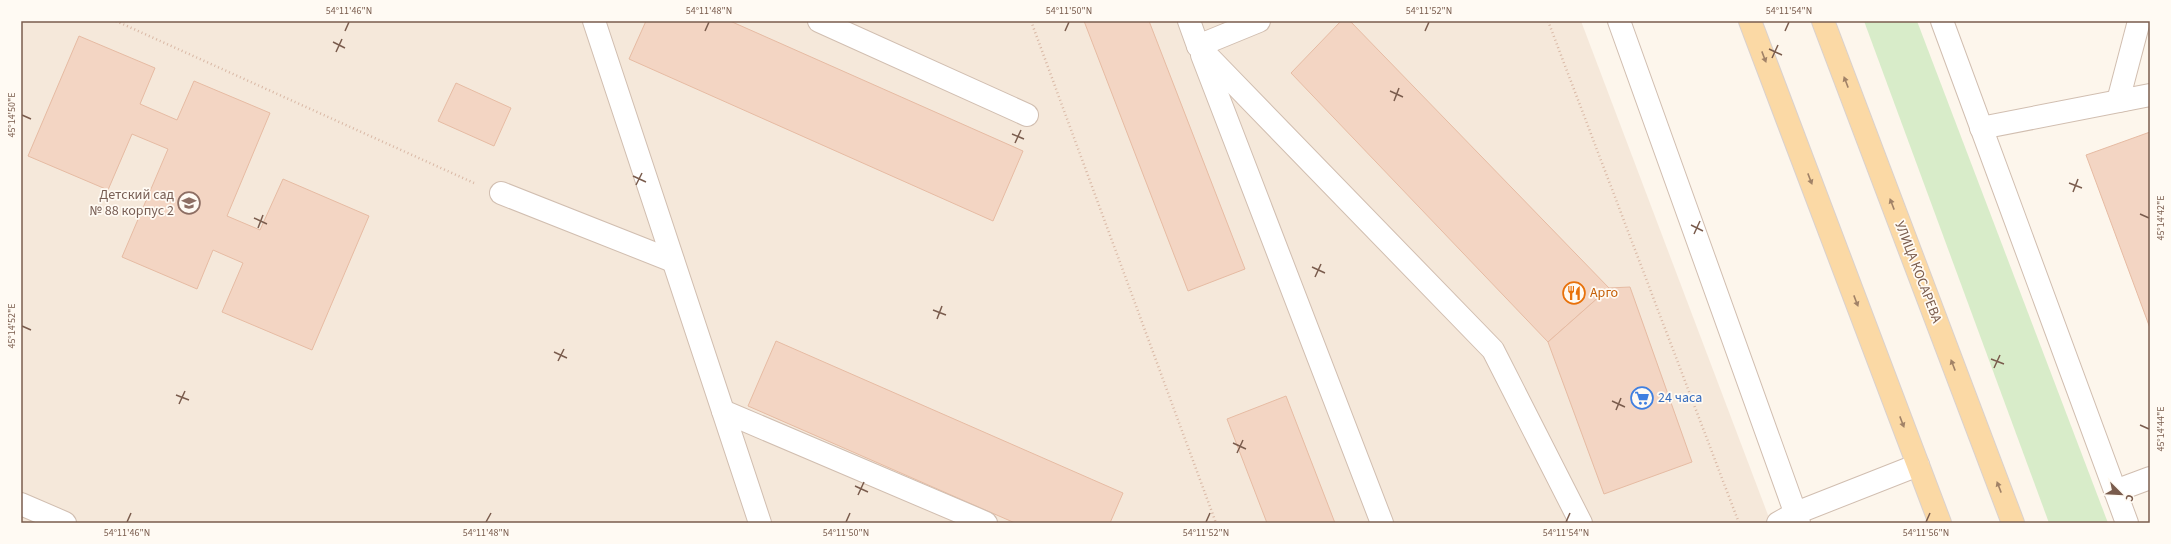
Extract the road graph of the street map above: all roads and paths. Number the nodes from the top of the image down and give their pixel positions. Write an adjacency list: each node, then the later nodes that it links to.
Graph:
1 (116, 21): 18 (path)
2 (594, 21): 20 (lane)
3 (819, 21): 16 (lane)
4 (1030, 21): 30 (path)
5 (1189, 21): 13 (lane)
6 (1259, 21): 13 (lane)
7 (1548, 21): 33 (path)
8 (1619, 21): 26 (lane)
9 (1750, 21): 22 (main road, one-way to 22)
10 (1823, 21): 35 (main road, УЛИЦА КОСАРЕВА, one-way to 10)
11 (1942, 21): 17 (lane)
12 (2139, 21): 15 (lane)
13 (1198, 46): 31 (lane); 32 (lane)
14 (2150, 95): 15 (lane)
15 (2118, 101): 17 (lane)
16 (1027, 115)
17 (1981, 128): 24 (lane)
18 (458, 177)
19 (501, 193): 20 (lane)
20 (673, 261): 21 (lane)
21 (723, 411): 28 (lane); 29 (lane)
22 (1918, 465): 26 (lane); 34 (main road)
23 (2150, 478): 24 (lane)
24 (2115, 491): 36 (lane)
25 (21, 504): 27 (lane)
26 (1791, 520)
27 (65, 523)
28 (760, 523)
29 (986, 523)
30 (1216, 523)
31 (1382, 523)
32 (1581, 523)
33 (1739, 523)
34 (1940, 523)
35 (2013, 523)
36 (2127, 523)

